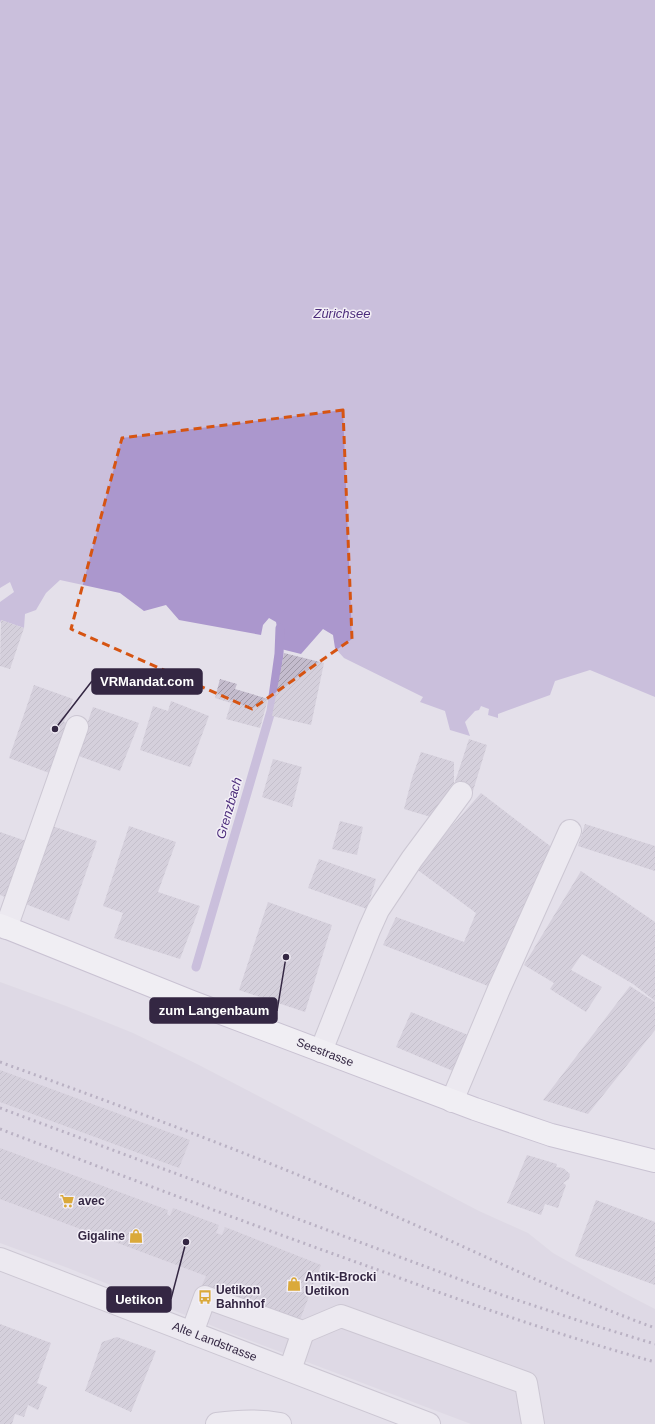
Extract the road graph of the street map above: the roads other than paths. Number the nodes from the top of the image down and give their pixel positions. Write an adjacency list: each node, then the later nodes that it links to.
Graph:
1 (77, 727): 4 (street)
2 (461, 793): 5 (street)
3 (570, 831): 6 (street)
4 (3, 927): 5 (main road, Seestrasse)
5 (321, 1051): 6 (main road, Seestrasse)
6 (452, 1100): 7 (main road, Seestrasse)
7 (655, 1161)
8 (0, 1259): 10 (street, Alte Landstrasse)
9 (302, 1332): 10 (street); 11 (street); 15 (street)
10 (192, 1333): 11 (street, Alte Landstrasse)
11 (290, 1370): 14 (street, Alte Landstrasse)
12 (217, 1424): 13 (street)
13 (280, 1424)
14 (429, 1424)
15 (533, 1424)

